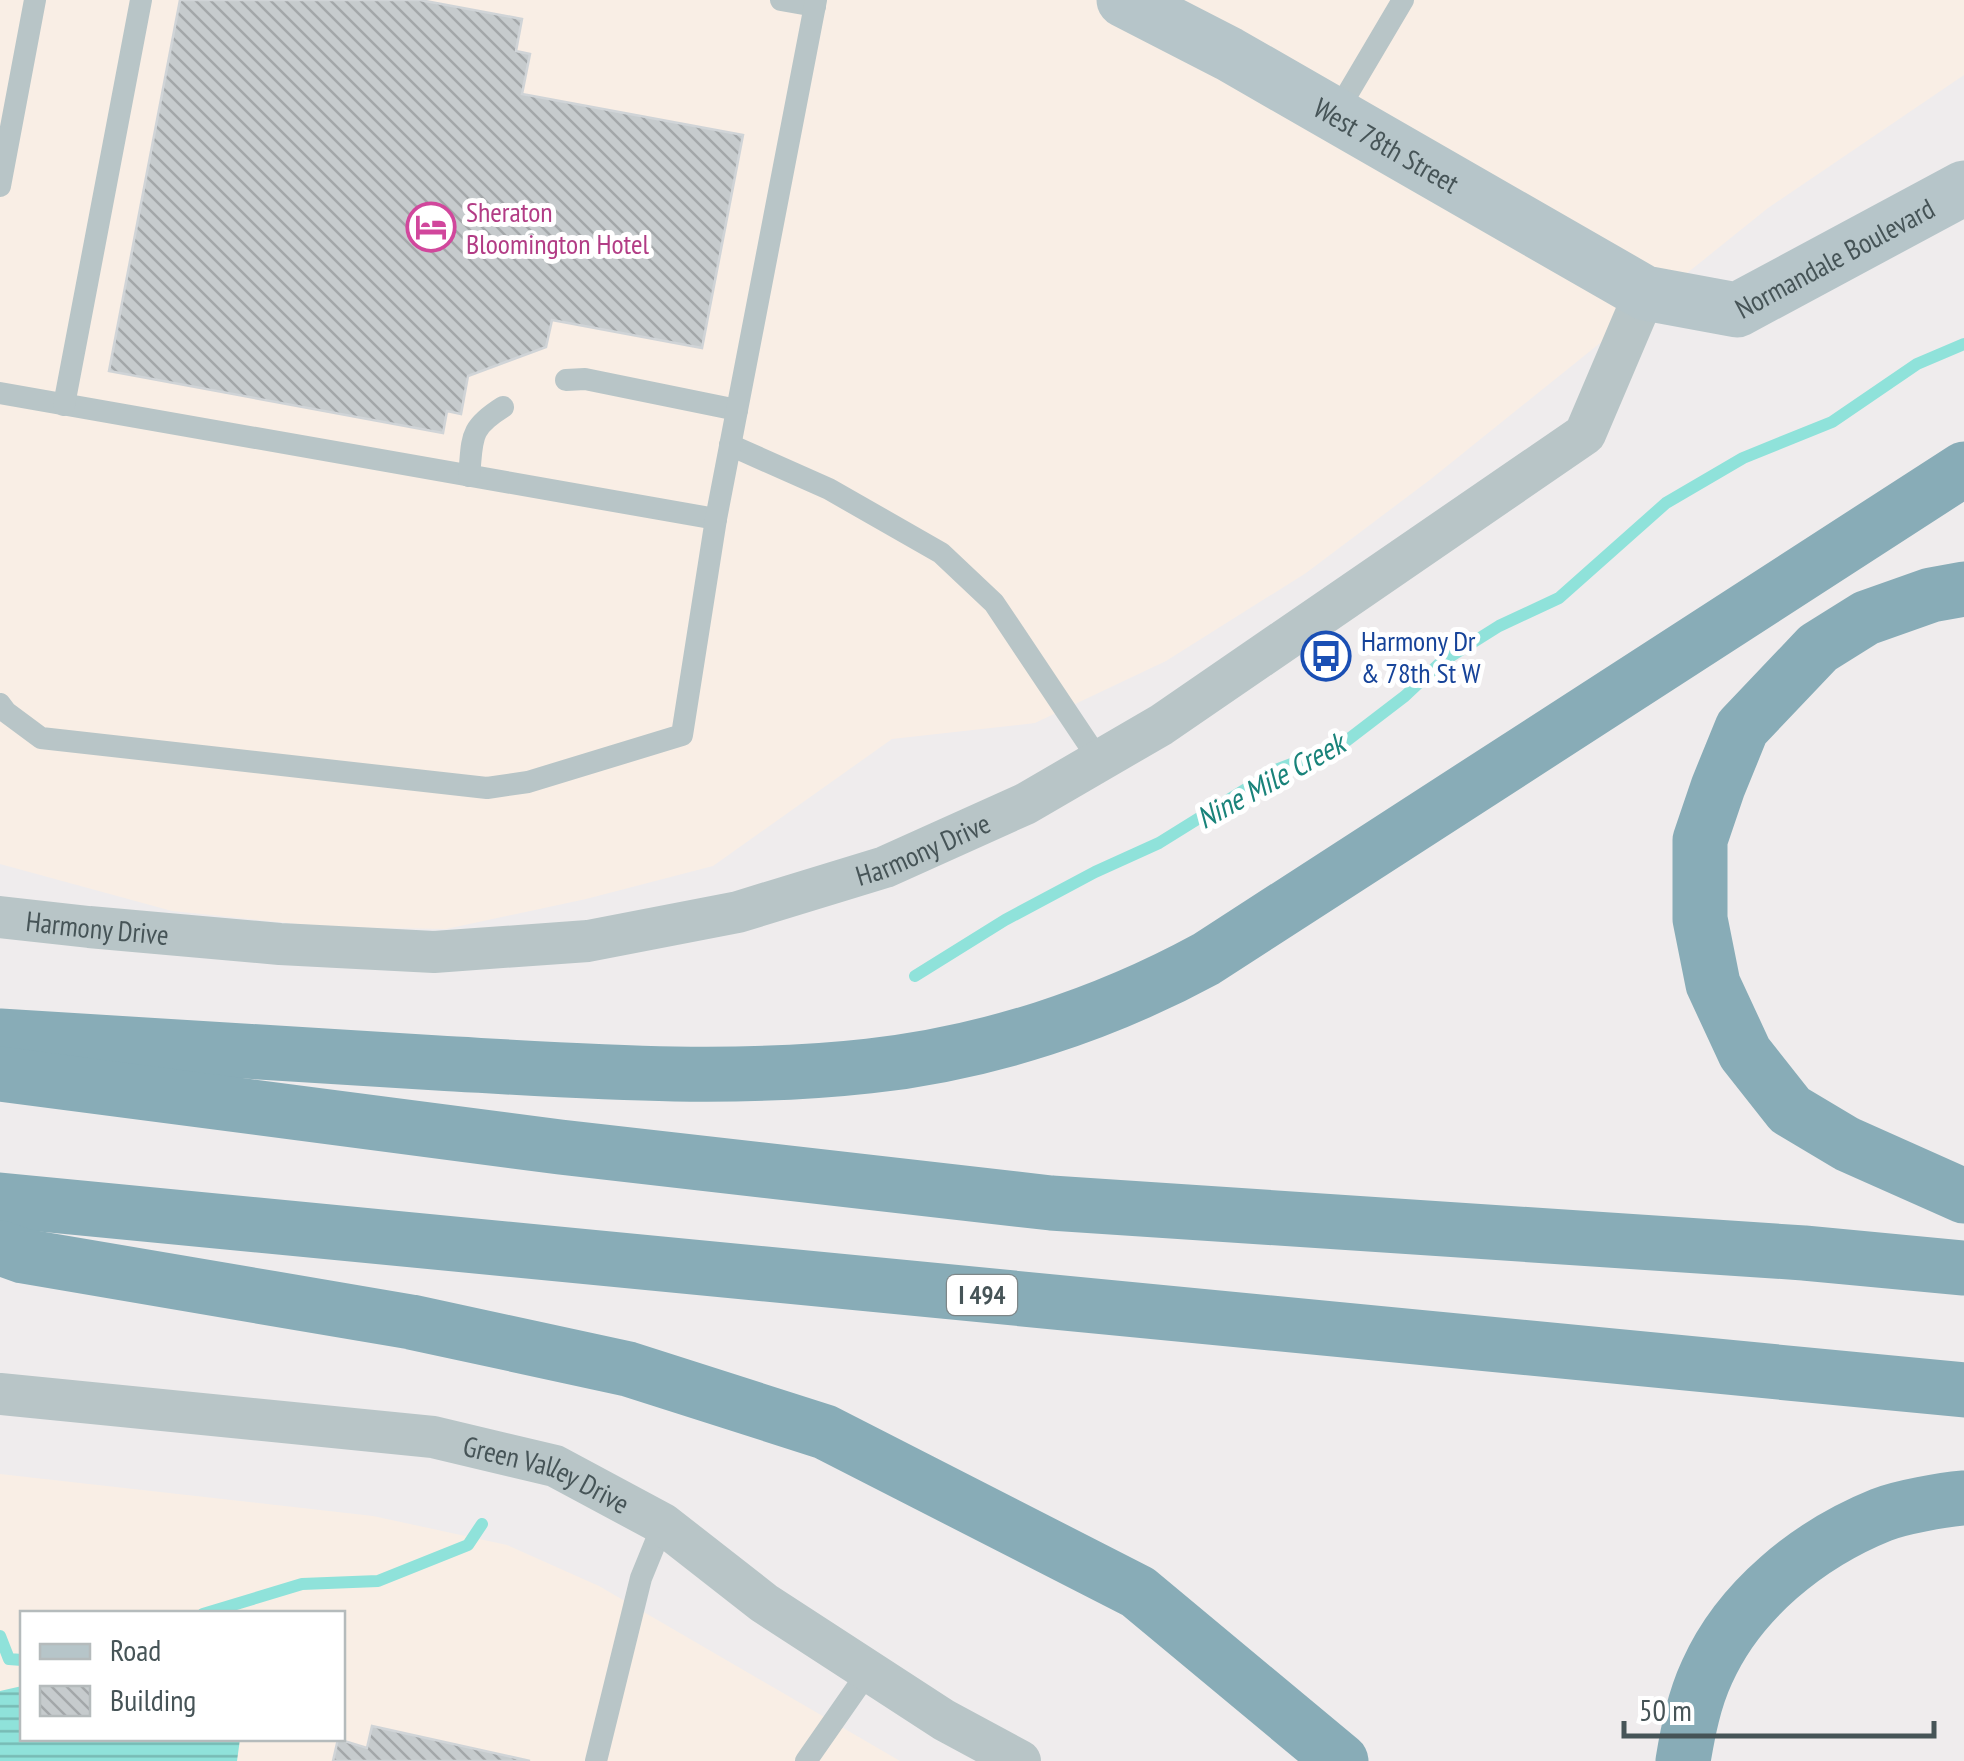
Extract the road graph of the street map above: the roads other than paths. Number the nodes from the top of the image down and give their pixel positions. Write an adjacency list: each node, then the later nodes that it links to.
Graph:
1 (34, 0): 8 (lane)
2 (141, 0): 13 (lane)
3 (781, 0): 6 (lane)
4 (1124, 0): 7 (street, West 78th Street)
5 (1403, 0): 7 (lane)
6 (815, 3): 15 (lane)
7 (1334, 115): 10 (street, West 78th Street)
8 (0, 186)
9 (1964, 188): 10 (street, Normandale Boulevard)
10 (1645, 293): 22 (street, Harmony Drive)
11 (566, 380): 15 (lane)
12 (0, 394): 13 (lane)
13 (64, 405): 18 (lane)
14 (503, 407): 18 (lane)
15 (737, 410): 16 (lane)
16 (730, 445): 19 (lane); 22 (lane)
17 (1964, 468): 24 (highway)
18 (468, 476): 19 (lane)
19 (716, 519): 21 (lane)
20 (1964, 589): 26 (highway)
21 (0, 704)
22 (1099, 760): 23 (street, Harmony Drive)
23 (0, 916)
24 (0, 1036)
25 (0, 1074): 29 (highway)
26 (1964, 1196)
27 (0, 1200): 30 (highway, I 494)
28 (0, 1248): 38 (highway)
29 (1964, 1268)
30 (1964, 1390)
31 (0, 1394): 33 (street, Green Valley Drive)
32 (1964, 1498): 39 (highway)
33 (664, 1524): 34 (street, Green Valley Drive); 35 (lane)
34 (868, 1672): 36 (lane); 37 (street, Green Valley Drive)
35 (596, 1761)
36 (806, 1761)
37 (1020, 1761)
38 (1341, 1761)
39 (1682, 1761)

